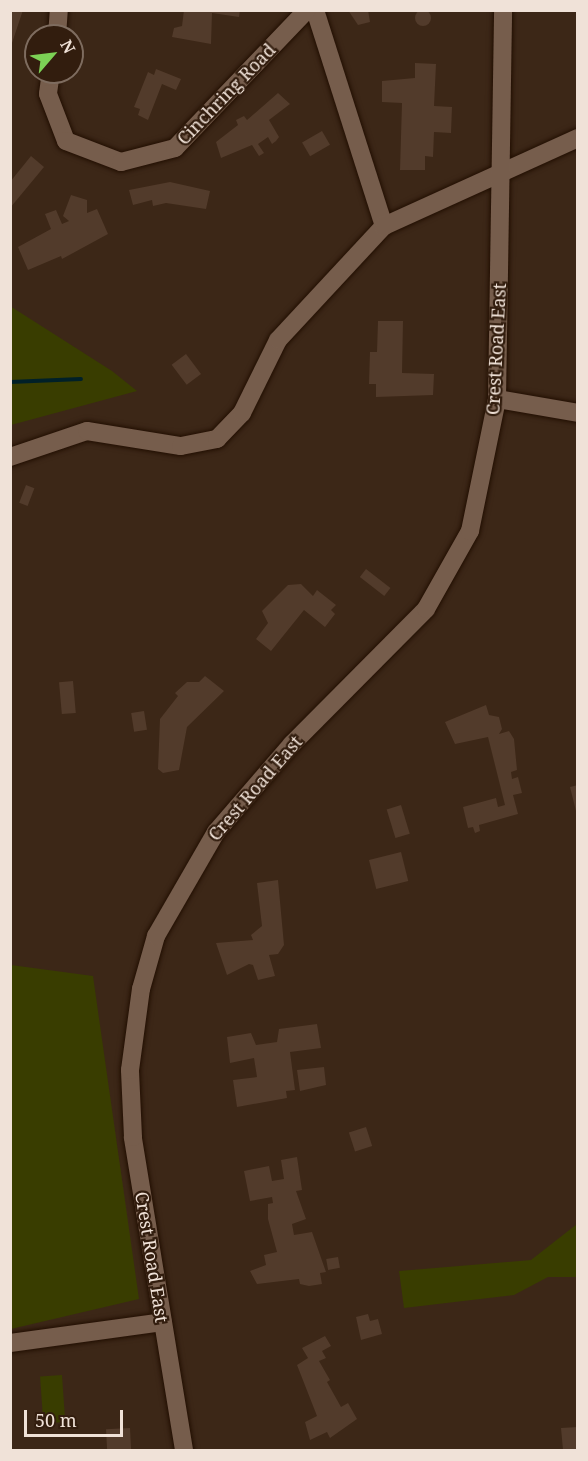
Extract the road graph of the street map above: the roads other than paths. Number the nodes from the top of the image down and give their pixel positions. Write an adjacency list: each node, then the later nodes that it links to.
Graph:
1 (308, 10): 4 (street, Cinchring Road)
2 (315, 10): 7 (street)
3 (507, 13): 6 (street, Crest Road East)
4 (49, 84)
5 (578, 138): 6 (street)
6 (501, 171): 7 (street); 8 (street, Crest Road East)
7 (384, 226): 10 (street)
8 (497, 399): 9 (street); 11 (street, Crest Road East)
9 (578, 413)
10 (10, 457)
11 (163, 1323): 12 (street); 13 (street, Crest Road East)
12 (10, 1343)
13 (184, 1450)

